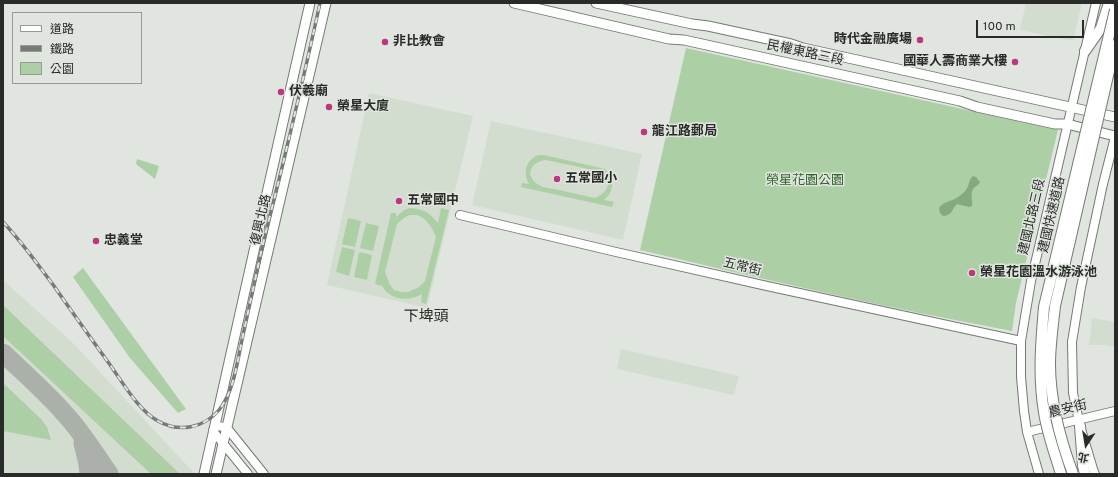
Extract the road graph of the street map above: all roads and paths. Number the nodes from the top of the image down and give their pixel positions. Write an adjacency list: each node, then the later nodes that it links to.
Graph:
1 (310, 3): 18 (main road, 復興北路)
2 (326, 3): 19 (main road, 復興北路)
3 (514, 3): 12 (main road, 民權東路三段)
4 (596, 3): 10 (main road, 民權東路三段)
5 (1096, 3): 9 (street, 建國北路三段)
6 (1109, 3): 9 (highway)
7 (1115, 10): 27 (highway, 建國快速道路, bridge)
8 (1115, 45): 28 (highway, 建國快速道路, bridge)
9 (1085, 51): 10 (street, 建國北路三段)
10 (1072, 108): 11 (main road, 民權東路三段); 12 (street, 建國北路三段)
11 (1115, 117)
12 (1067, 124): 13 (main road, 民權東路三段); 15 (street, 建國北路三段)
13 (1115, 136): 17 (street)
14 (460, 216): 15 (street, 五常街)
15 (1021, 341): 20 (street, 建國北路三段)
16 (1115, 411): 17 (street, 農安街)
17 (1080, 423): 20 (street, 農安街); 29 (highway); 30 (street)
18 (214, 428): 19 (street); 21 (street); 22 (main road, 復興北路)
19 (227, 428): 21 (main road, 復興北路); 25 (street)
20 (1027, 432): 26 (street, 建國北路三段)
21 (223, 443): 23 (main road, 復興北路); 24 (street)
22 (204, 474)
23 (216, 474)
24 (248, 474)
25 (264, 474)
26 (1039, 474)
27 (1061, 474)
28 (1073, 474)
29 (1085, 474)
30 (1095, 474)

